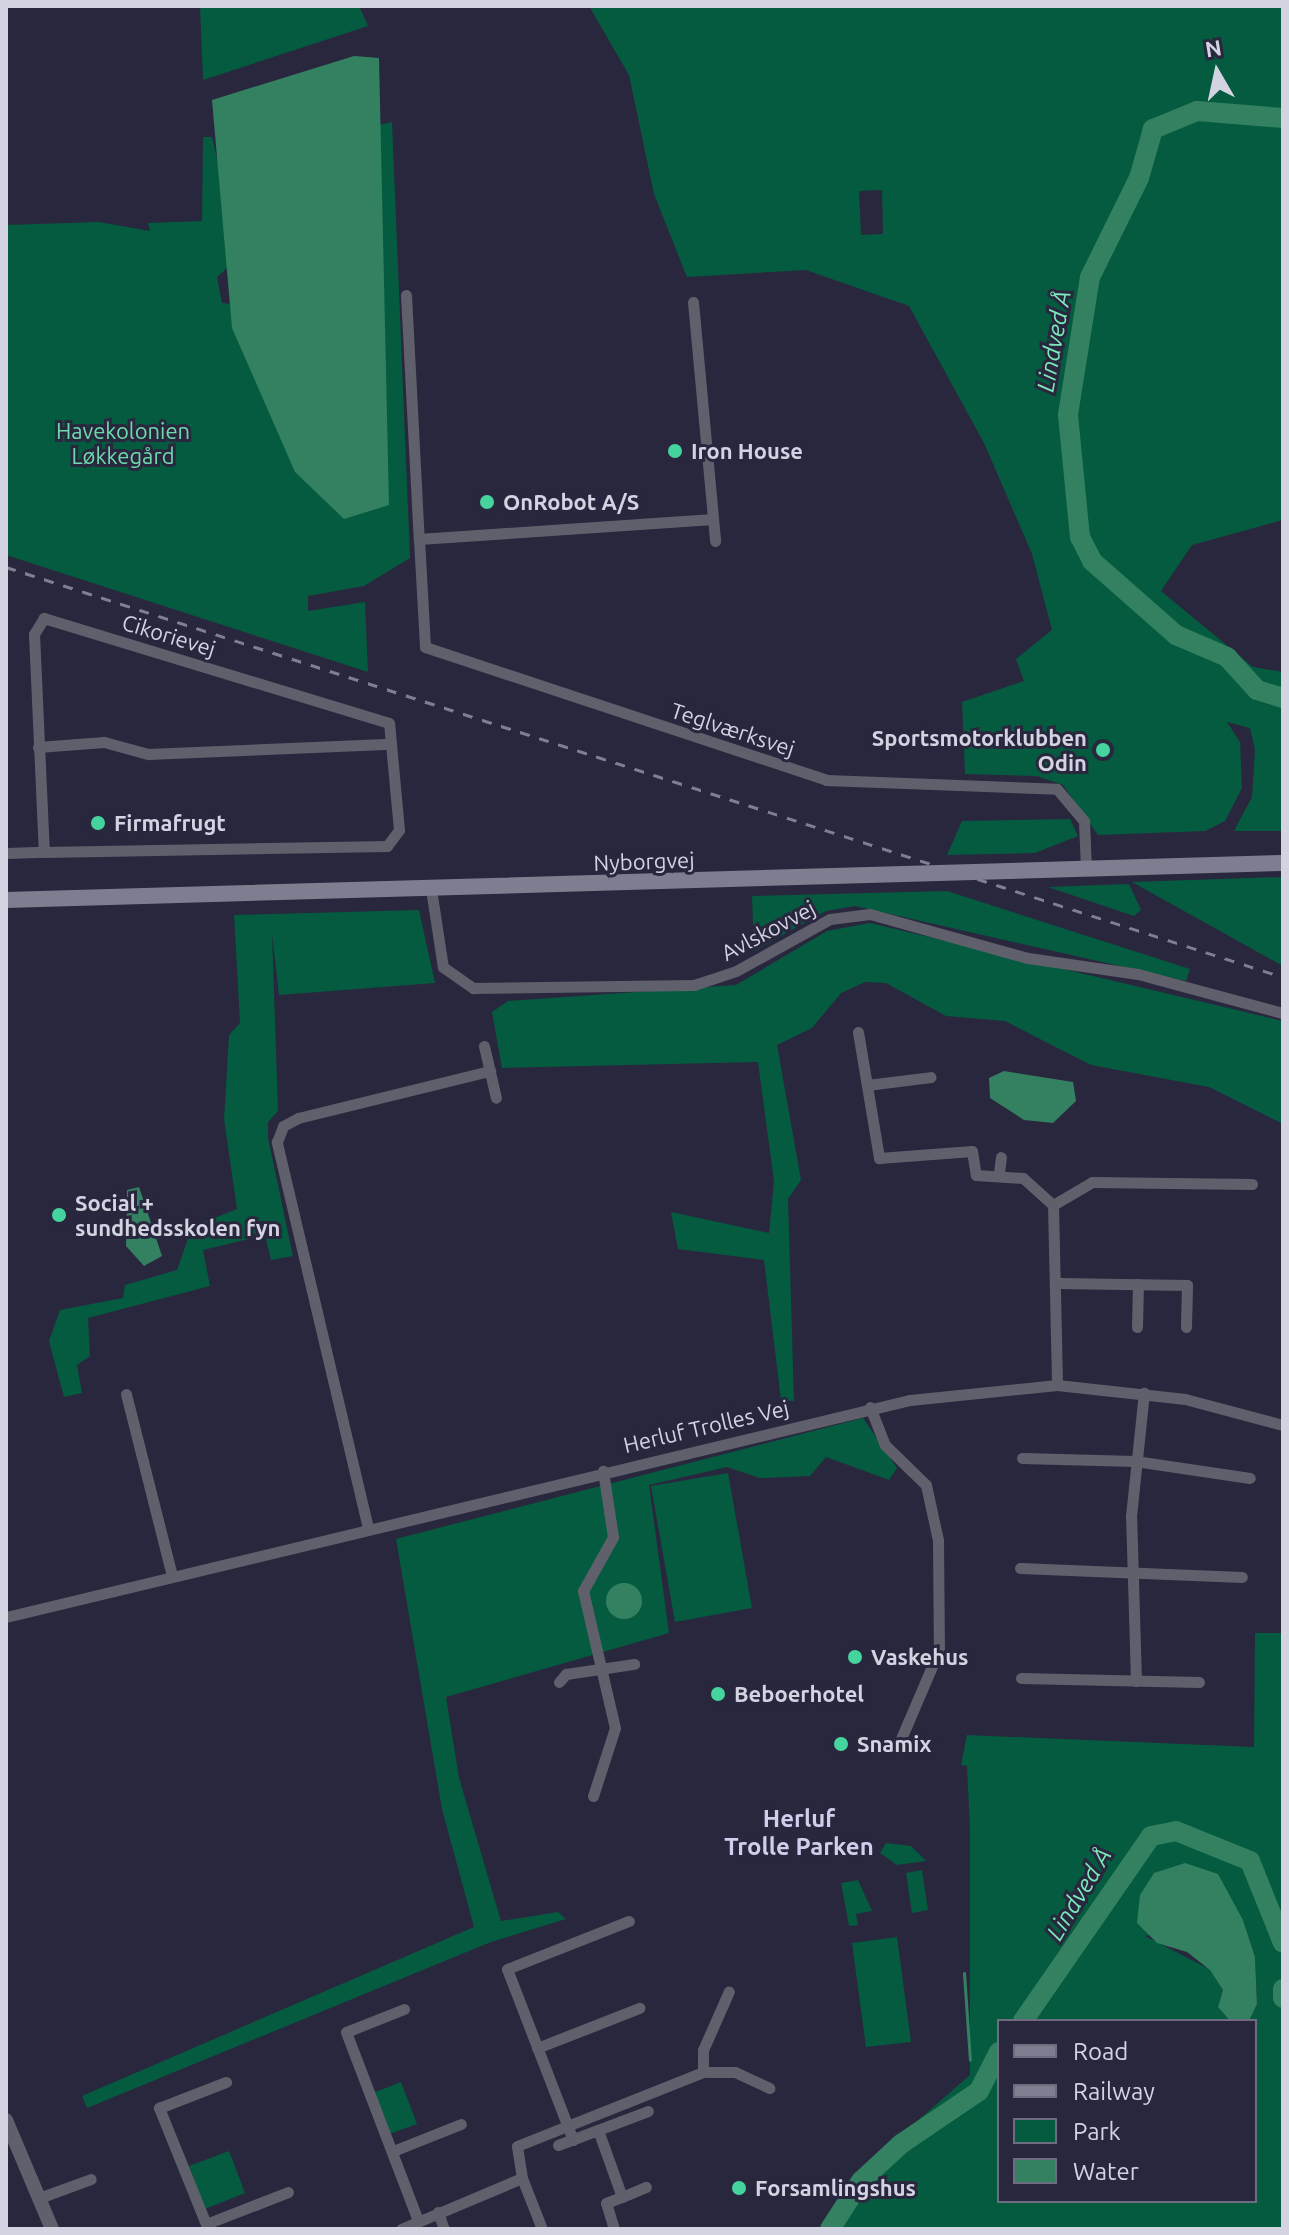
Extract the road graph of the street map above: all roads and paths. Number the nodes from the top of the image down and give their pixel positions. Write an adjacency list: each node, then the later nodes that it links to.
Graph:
1 (406, 295): 4 (street, Teglværksvej)
2 (693, 302): 3 (street)
3 (713, 519): 4 (street); 5 (street)
4 (419, 539): 11 (street, Teglværksvej)
5 (715, 541)
6 (391, 744): 7 (street); 7 (street, Cikorievej); 8 (street)
7 (38, 747): 8 (street, Cikorievej)
8 (44, 852): 9 (street)
9 (6, 853)
10 (1283, 863): 11 (main road, Nyborgvej)
11 (1086, 869): 12 (main road, Nyborgvej)
12 (431, 889): 14 (main road, Nyborgvej); 16 (street, Avlskovvej)
13 (6, 900): 14 (main road, Nyborgvej)
14 (71, 900): 15 (main road)
15 (6, 908)
16 (1283, 1013)
17 (858, 1032): 21 (street)
18 (484, 1046): 19 (street)
19 (490, 1071): 22 (street); 40 (street)
20 (931, 1077): 21 (street)
21 (867, 1085): 24 (street)
22 (496, 1098)
23 (1001, 1157): 24 (street)
24 (999, 1173): 26 (street)
25 (1252, 1184): 26 (street)
26 (1053, 1205): 27 (street)
27 (1059, 1283): 28 (street); 31 (street)
28 (1138, 1284): 29 (street); 30 (street)
29 (1137, 1327)
30 (1186, 1327)
31 (1057, 1385): 32 (street, Herluf Trolles Vej); 34 (street, Herluf Trolles Vej)
32 (1144, 1393): 35 (street, Herluf Trolles Vej); 37 (street)
33 (126, 1394): 43 (street)
34 (870, 1407): 38 (street, Herluf Trolles Vej); 52 (street)
35 (1283, 1425)
36 (1022, 1458): 37 (street)
37 (1135, 1461): 39 (street); 42 (street)
38 (603, 1471): 40 (street, Herluf Trolles Vej); 47 (street)
39 (1250, 1478)
40 (368, 1528): 43 (street, Herluf Trolles Vej)
41 (1020, 1568): 42 (street)
42 (1129, 1570): 44 (street); 49 (street)
43 (172, 1576): 45 (street, Herluf Trolles Vej)
44 (1242, 1577)
45 (6, 1617)
46 (634, 1664): 47 (street)
47 (604, 1670): 50 (street); 53 (street)
48 (1021, 1678): 49 (street)
49 (1136, 1681): 51 (street)
50 (559, 1682)
51 (1199, 1682)
52 (900, 1741)
53 (593, 1796)
54 (629, 1921): 58 (street)
55 (729, 1991): 59 (street)
56 (639, 2008): 58 (street)
57 (404, 2009): 69 (street)
58 (537, 2048): 65 (street)
59 (703, 2072): 61 (street); 65 (street)
60 (226, 2082): 78 (street)
61 (769, 2088)
62 (648, 2111): 66 (street)
63 (6, 2120): 75 (street)
64 (461, 2124): 69 (street)
65 (567, 2124): 67 (street); 70 (street)
66 (598, 2130): 67 (street); 74 (street)
67 (573, 2140): 68 (street)
68 (558, 2145)
69 (393, 2151): 77 (street)
70 (522, 2178): 76 (street); 82 (street)
71 (91, 2179): 75 (street)
72 (646, 2187): 74 (street)
73 (288, 2192): 78 (street)
74 (622, 2197): 83 (street)
75 (39, 2198): 79 (street)
76 (438, 2212): 77 (street); 81 (street)
77 (418, 2221): 80 (street)
78 (207, 2227)
79 (52, 2229)
80 (401, 2229)
81 (444, 2229)
82 (542, 2229)
83 (614, 2229)

